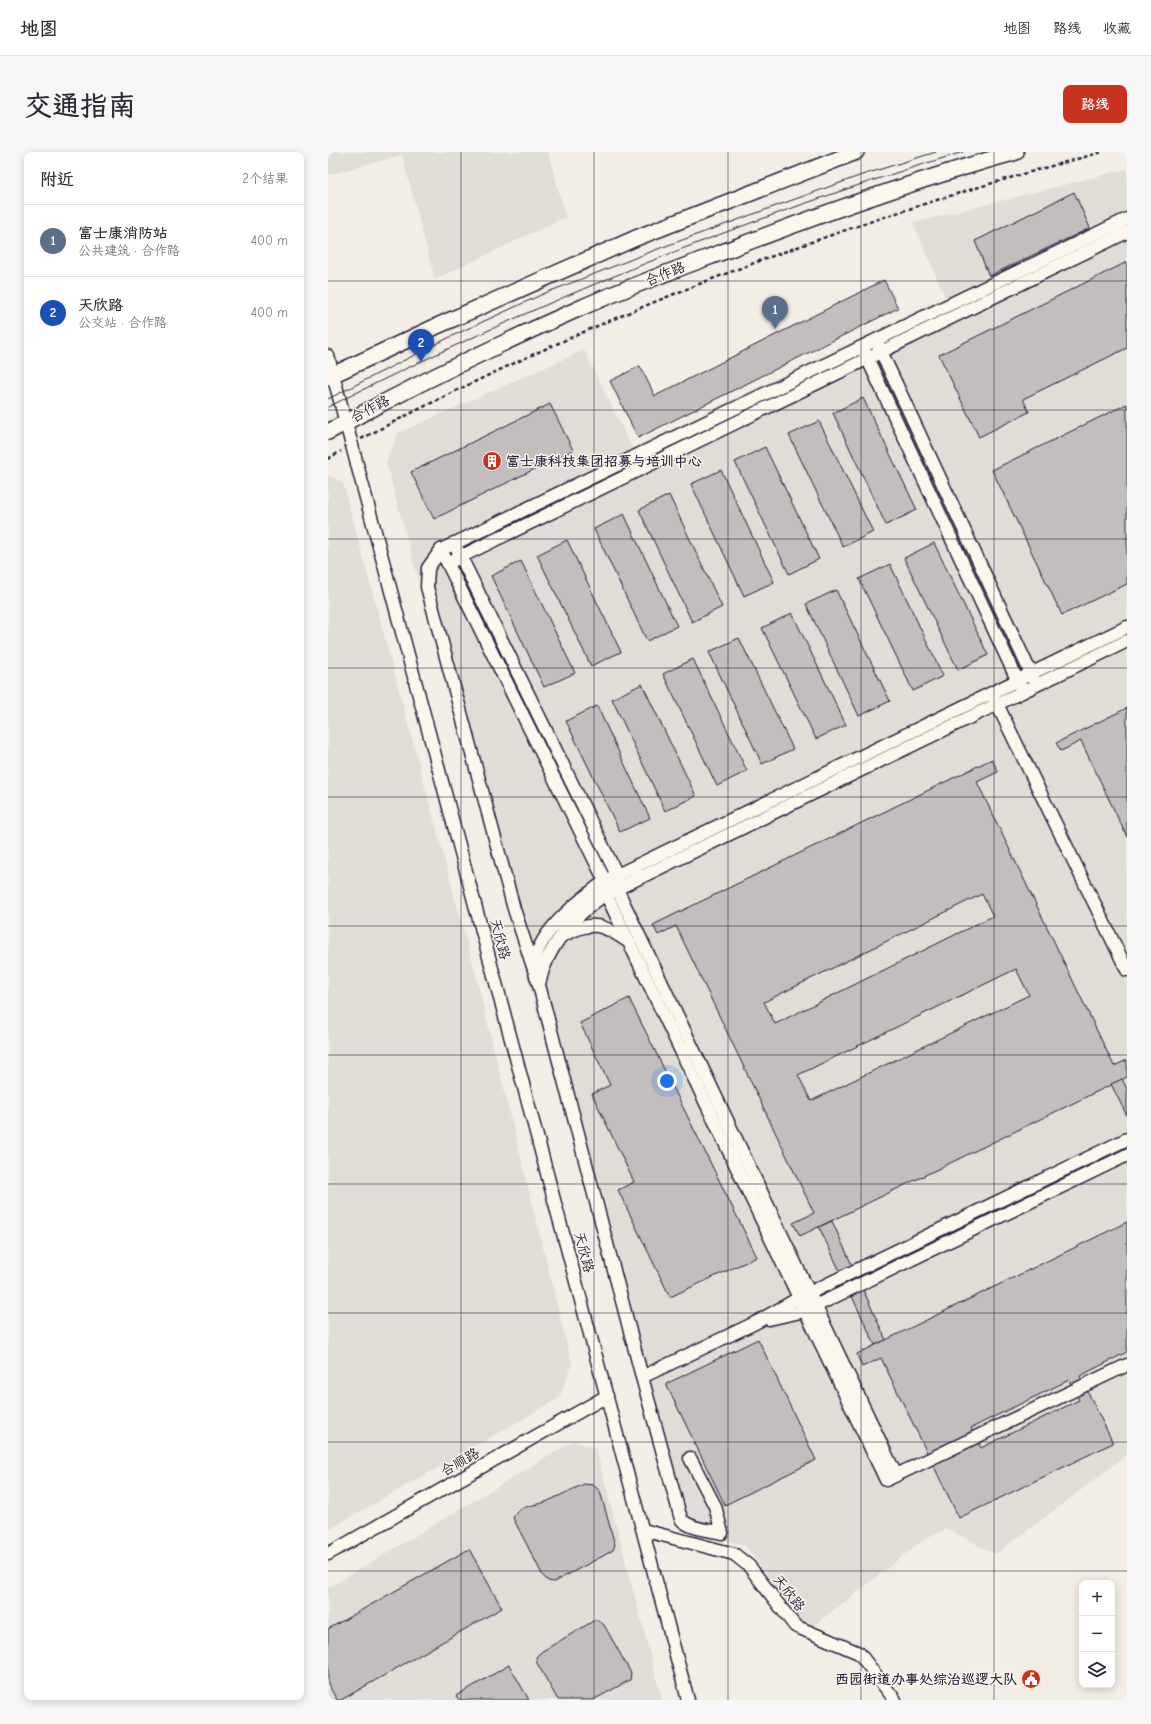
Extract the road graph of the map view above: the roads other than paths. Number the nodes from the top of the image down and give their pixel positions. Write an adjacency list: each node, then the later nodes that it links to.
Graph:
1 (856, 152): 10 (main road)
2 (1016, 152): 11 (main road, 合作路)
3 (1127, 219): 5 (street)
4 (1127, 232): 7 (street)
5 (875, 340): 6 (street); 7 (street)
6 (862, 346): 9 (street); 13 (street)
7 (881, 352): 9 (street); 20 (street)
8 (328, 356): 10 (street, 天欣路)
9 (868, 359): 15 (street); 21 (street)
10 (330, 376): 11 (street, 天欣路)
11 (346, 422): 12 (main road, 合作路); 41 (street, 天欣路)
12 (328, 432)
13 (454, 543): 14 (street); 15 (street)
14 (441, 550): 16 (street); 17 (street)
15 (460, 557): 16 (street); 26 (street)
16 (448, 563): 17 (street); 27 (street)
17 (428, 568): 33 (street)
18 (1127, 627): 20 (street)
19 (1127, 641): 22 (street)
20 (1031, 674): 21 (street); 22 (street)
21 (1017, 680): 23 (street); 24 (street)
22 (1037, 685): 23 (street)
23 (1022, 692): 25 (street)
24 (992, 693): 25 (street); 26 (street)
25 (997, 704): 28 (street); 32 (street)
26 (617, 875): 27 (street); 28 (street)
27 (605, 881): 29 (street); 33 (street)
28 (617, 889): 29 (street); 36 (street)
29 (606, 894): 30 (street); 31 (street)
30 (560, 937): 31 (street); 33 (street)
31 (629, 942): 36 (street)
32 (1127, 970)
33 (539, 985): 40 (street)
34 (1127, 1139): 36 (street)
35 (1127, 1155): 37 (street)
36 (804, 1295): 37 (street); 38 (street)
37 (810, 1308): 38 (street); 39 (street)
38 (757, 1322): 40 (street)
39 (1127, 1365)
40 (642, 1377): 42 (street)
41 (607, 1396): 43 (street, 天欣路); 44 (street, 合顺路)
42 (690, 1458)
43 (643, 1530): 45 (street, 天欣路); 46 (street, 天欣路)
44 (328, 1554)
45 (688, 1700)
46 (895, 1700)

